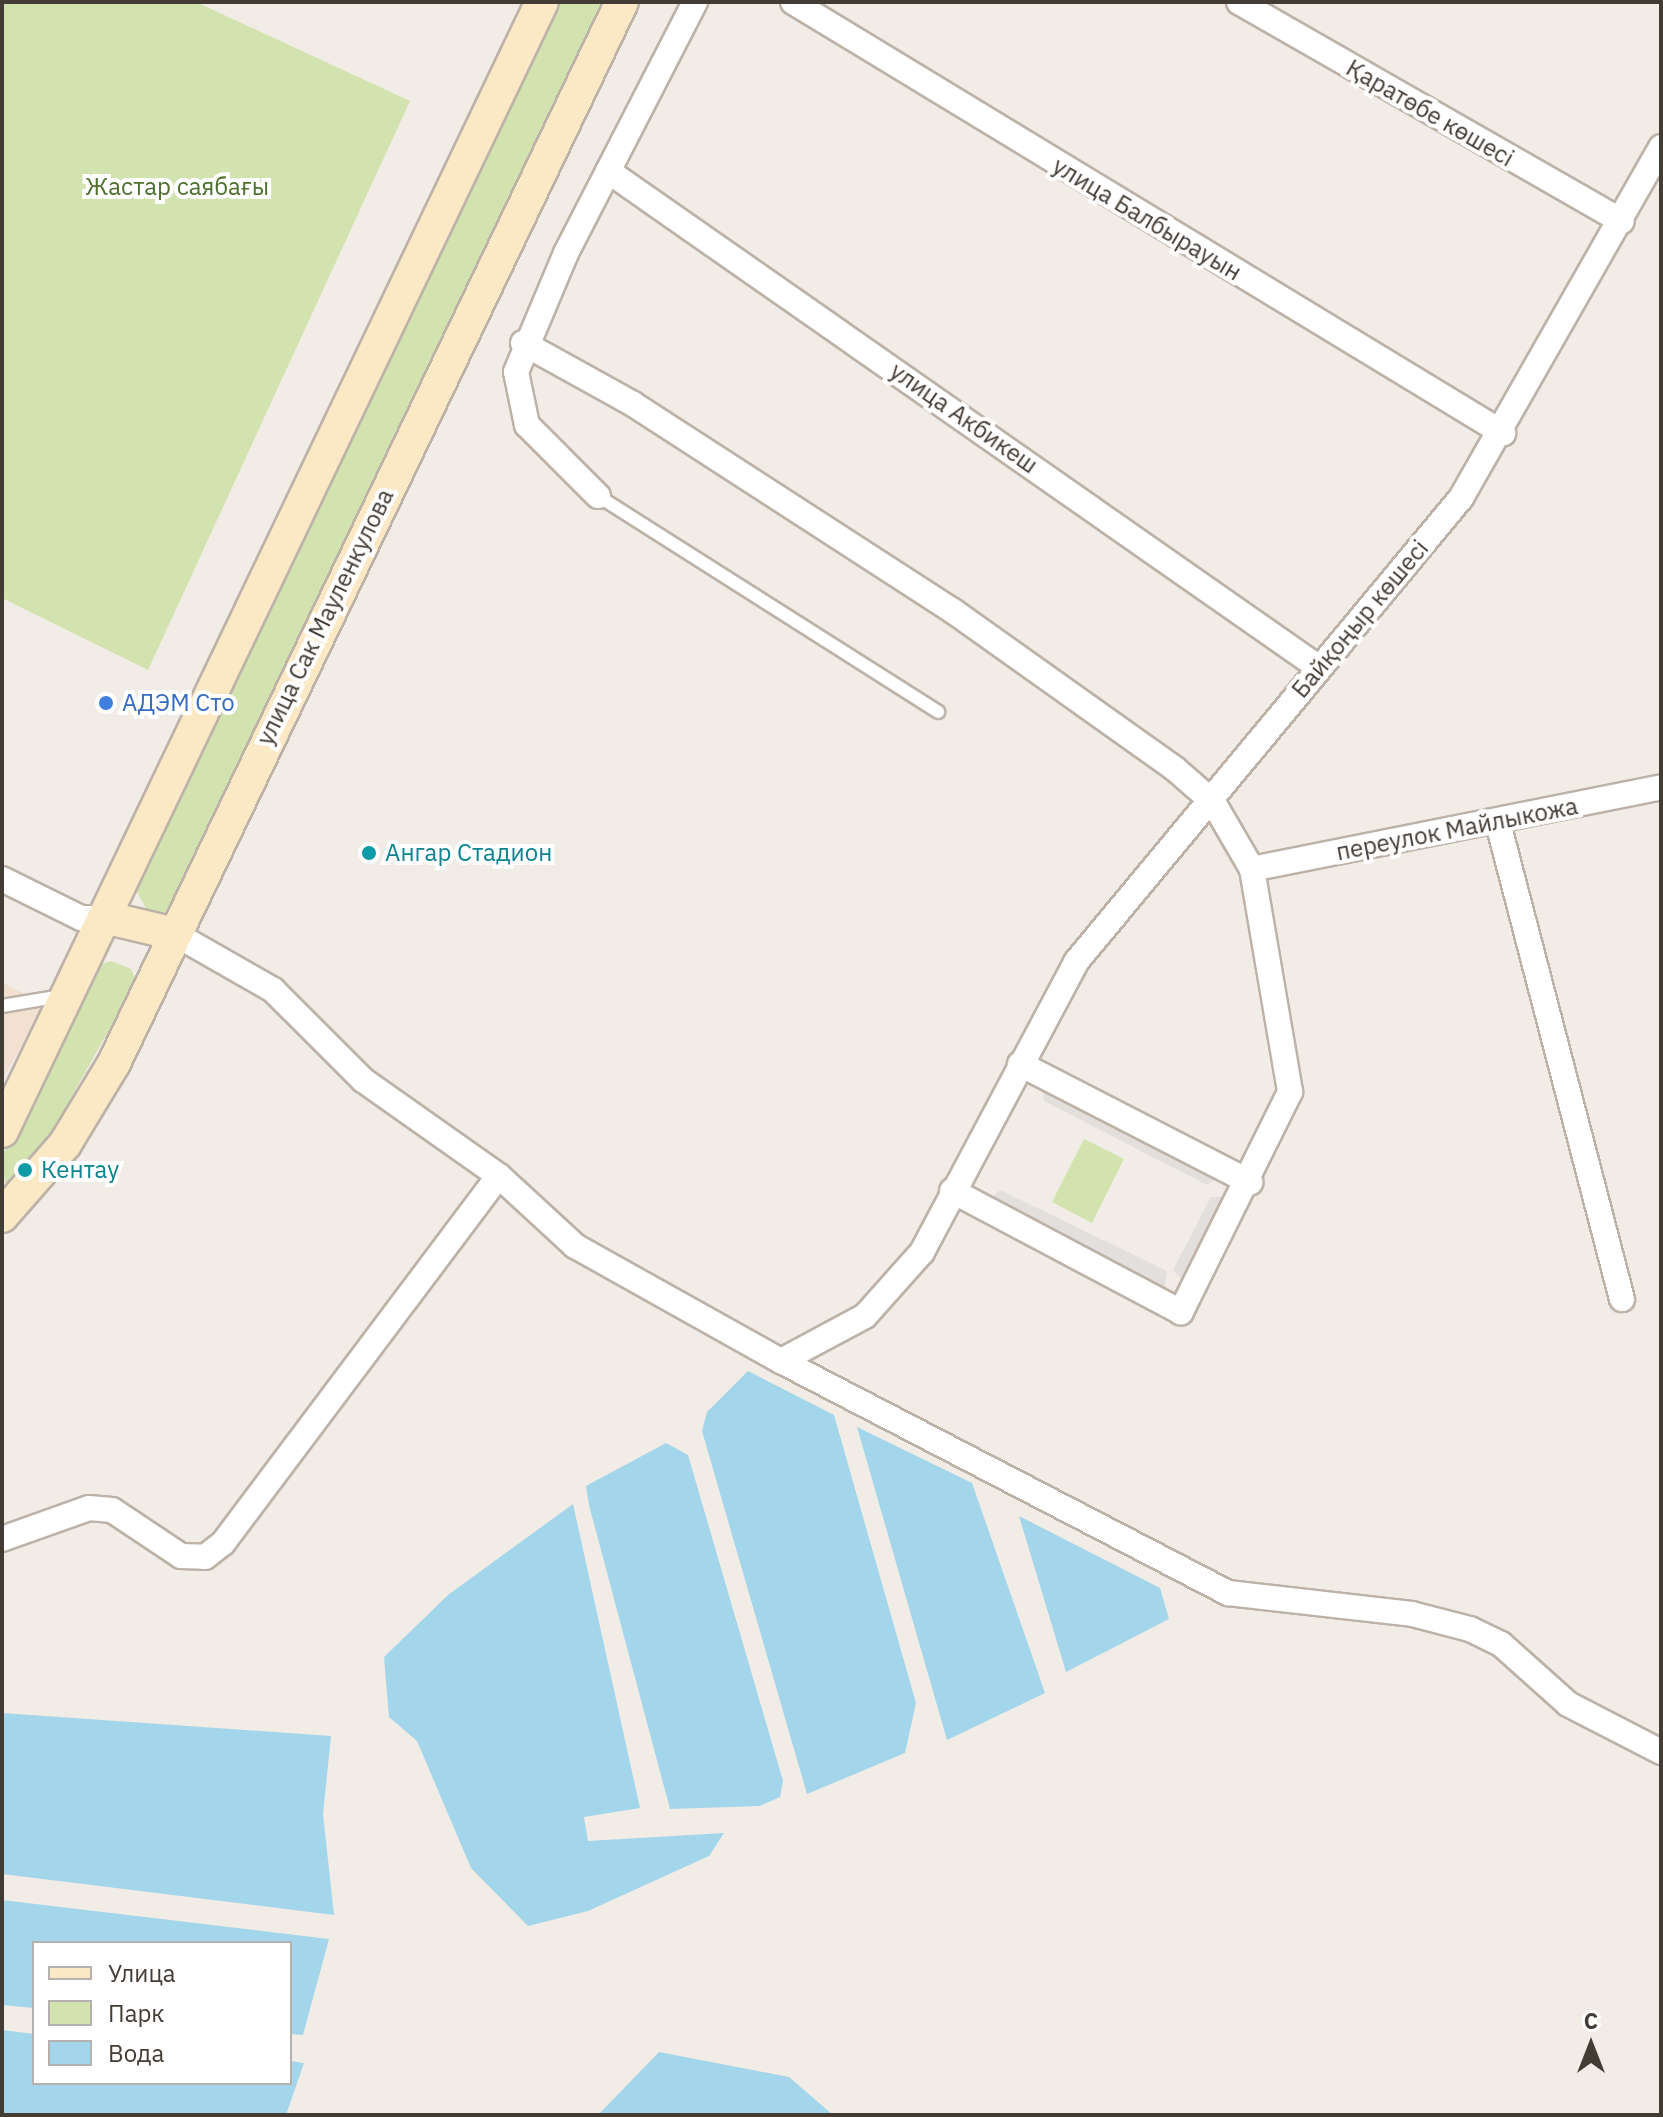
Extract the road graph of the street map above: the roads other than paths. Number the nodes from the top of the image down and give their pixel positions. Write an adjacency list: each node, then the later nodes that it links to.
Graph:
1 (542, 2): 19 (main road)
2 (622, 2): 20 (main road, улица Сак Мауленкулова)
3 (695, 2): 7 (street)
4 (793, 2): 10 (street, улица Балбырауын)
5 (1239, 2): 8 (street, Қаратөбе көшесі)
6 (1661, 147): 8 (street, Байқоңыр көшесі)
7 (608, 171): 9 (street); 12 (street, улица Акбикеш)
8 (1622, 221): 10 (street, Байқоңыр көшесі)
9 (523, 343): 11 (street); 15 (street)
10 (1503, 433): 12 (street, Байқоңыр көшесі)
11 (598, 496): 13 (lane)
12 (1318, 667): 15 (street, Байқоңыр көшесі)
13 (938, 712)
14 (1659, 783): 16 (street, переулок Майлыкожа)
15 (1213, 802): 17 (street); 23 (street, Байқоңыр көшесі)
16 (1498, 823): 17 (street, переулок Майлыкожа); 29 (street)
17 (1252, 869): 26 (street)
18 (2, 879): 19 (street)
19 (108, 918): 20 (main road); 21 (main road)
20 (175, 934): 25 (street); 28 (main road, улица Сак Мауленкулова)
21 (69, 995): 22 (lane); 24 (main road)
22 (2, 1006)
23 (1020, 1064): 26 (street); 27 (street, Байқоңыр көшесі)
24 (2, 1131)
25 (499, 1176): 30 (street); 31 (street)
26 (1250, 1182): 27 (street)
27 (952, 1191): 30 (street, Байқоңыр көшесі)
28 (2, 1216)
29 (1622, 1299)
30 (781, 1361): 32 (street)
31 (2, 1539)
32 (1661, 1752)

